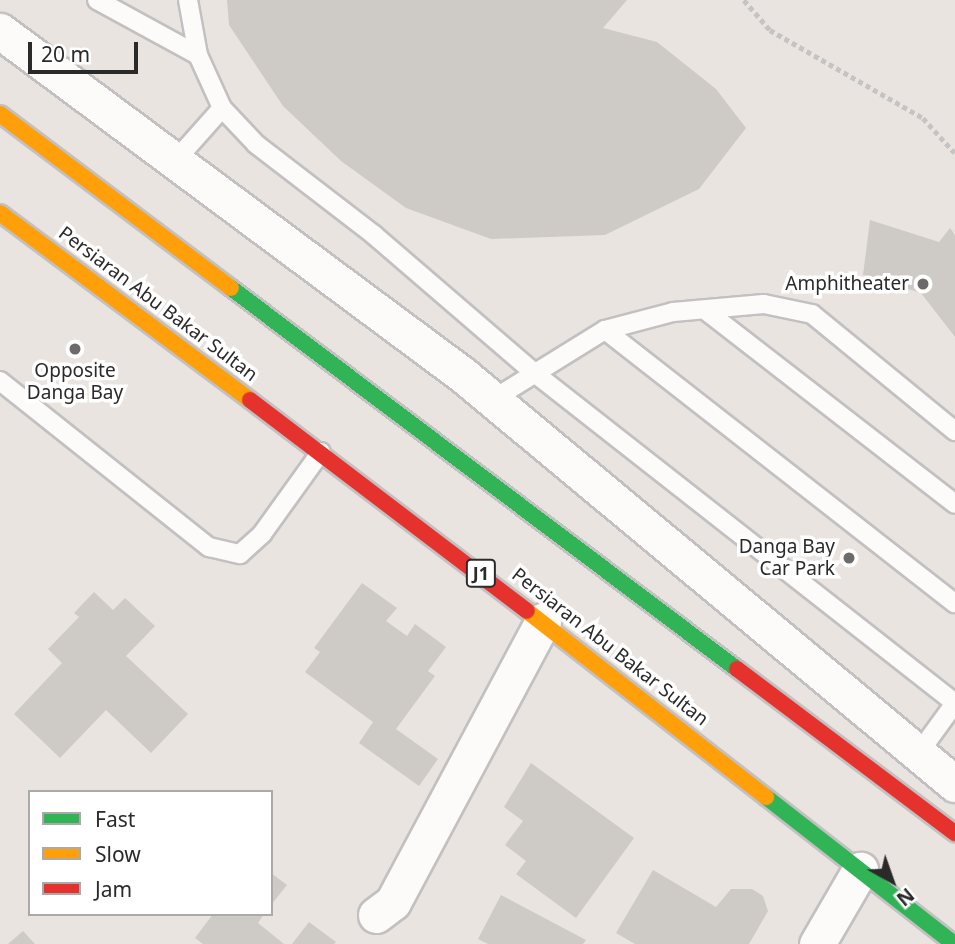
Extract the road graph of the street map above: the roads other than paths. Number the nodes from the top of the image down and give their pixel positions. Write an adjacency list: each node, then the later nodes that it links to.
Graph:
1 (97, 0): 4 (lane)
2 (188, 0): 4 (lane)
3 (0, 31): 7 (street)
4 (198, 55): 5 (lane)
5 (222, 108): 7 (lane); 11 (lane)
6 (0, 114): 22 (highway)
7 (175, 161): 13 (street)
8 (0, 213): 15 (highway, Persiaran Abu Bakar Sultan / J1)
9 (705, 310): 10 (lane); 14 (lane); 16 (lane)
10 (605, 330): 11 (lane); 17 (lane)
11 (537, 375): 13 (lane); 19 (lane)
12 (0, 381): 15 (lane)
13 (492, 400): 20 (street)
14 (955, 431)
15 (321, 452): 18 (highway, Persiaran Abu Bakar Sultan / J1)
16 (955, 504)
17 (955, 603)
18 (543, 621): 23 (highway, Persiaran Abu Bakar Sultan / J1); 24 (street)
19 (955, 703): 20 (lane)
20 (918, 754): 21 (street)
21 (955, 784)
22 (955, 833)
23 (860, 870): 25 (street); 26 (highway, Persiaran Abu Bakar Sultan / J1)
24 (376, 915)
25 (817, 944)
26 (954, 944)

